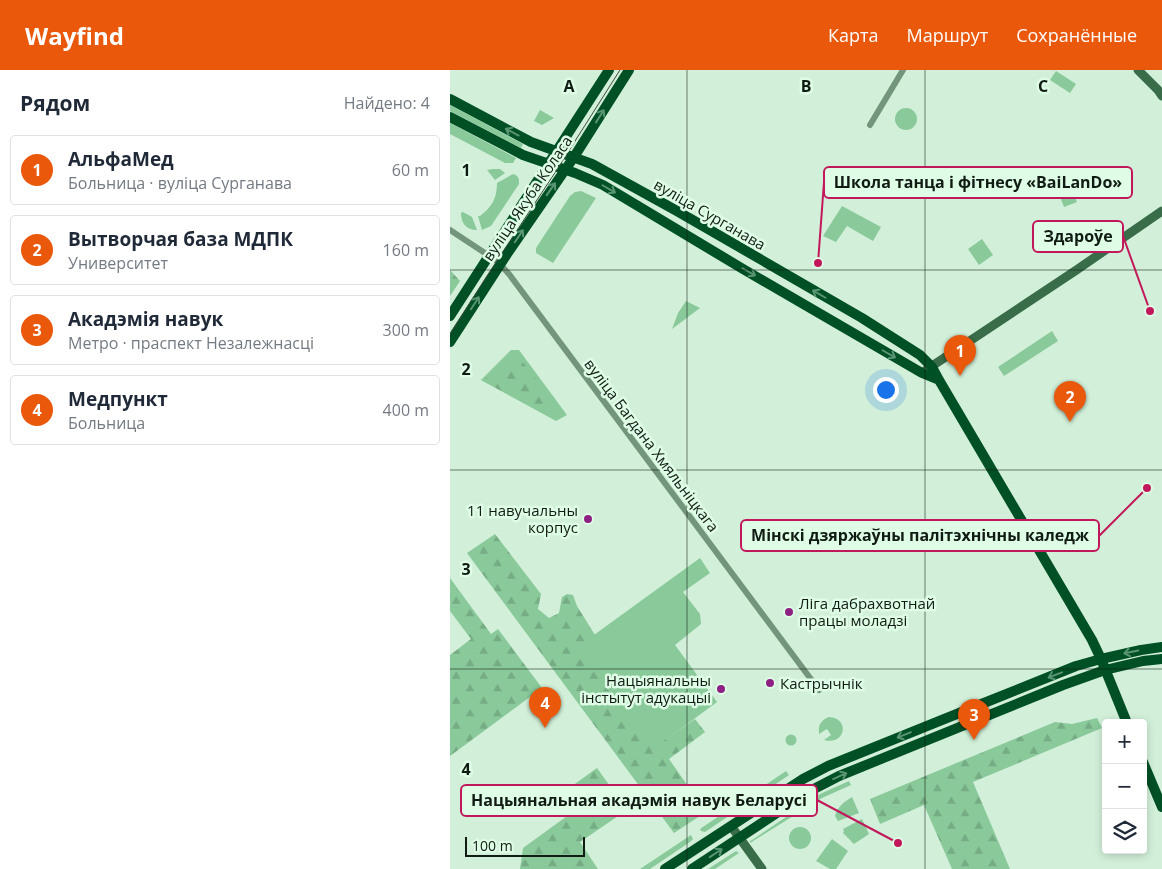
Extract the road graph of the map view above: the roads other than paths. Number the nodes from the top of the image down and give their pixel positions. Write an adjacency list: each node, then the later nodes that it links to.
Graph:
1 (609, 70): 9 (main road, вуліца Якуба Коласа)
2 (628, 70): 10 (main road, вуліца Якуба Коласа, one-way to 2)
3 (903, 70): 8 (street)
4 (1138, 70): 5 (main road)
5 (1162, 96)
6 (450, 99): 9 (main road, вуліца Сурганава, one-way to 6)
7 (450, 117): 11 (main road, вуліца Сурганава)
8 (870, 125)
9 (556, 151): 10 (main road, вуліца Сурганава); 11 (main road, вуліца Якуба Коласа)
10 (574, 157): 12 (main road, вуліца Якуба Коласа); 19 (main road, вуліца Сурганава, one-way to 10)
11 (548, 164): 12 (main road, вуліца Сурганава); 15 (main road, вуліца Якуба Коласа)
12 (564, 170): 16 (main road, вуліца Якуба Коласа, one-way to 12); 20 (main road, вуліца Сурганава, one-way to 20)
13 (1162, 210): 19 (main road)
14 (450, 230): 15 (street, вуліца Багдана Хмяльніцкага)
15 (489, 255): 16 (street, вуліца Багдана Хмяльніцкага); 17 (main road, вуліца Якуба Коласа)
16 (500, 264): 18 (main road, вуліца Якуба Коласа, one-way to 16); 26 (street, вуліца Багдана Хмяльніцкага)
17 (450, 316)
18 (450, 342)
19 (932, 367): 20 (main road); 21 (main road, вуліца Сурганава)
20 (922, 373): 21 (main road, вуліца Сурганава)
21 (939, 380): 23 (main road, вуліца Сурганава)
22 (1162, 647): 23 (main road, one-way to 23)
23 (1101, 659): 25 (main road, вуліца Сурганава); 30 (main road, one-way to 30)
24 (1162, 659): 25 (main road)
25 (1105, 670): 27 (main road, вуліца Сурганава); 31 (main road, one-way to 25)
26 (819, 690)
27 (1125, 719)
28 (1144, 764): 29 (main road)
29 (1162, 807)
30 (731, 826): 31 (main road); 32 (main road)
31 (740, 838): 33 (main road, one-way to 31); 34 (main road)
32 (665, 869)
33 (692, 869)
34 (762, 869)

